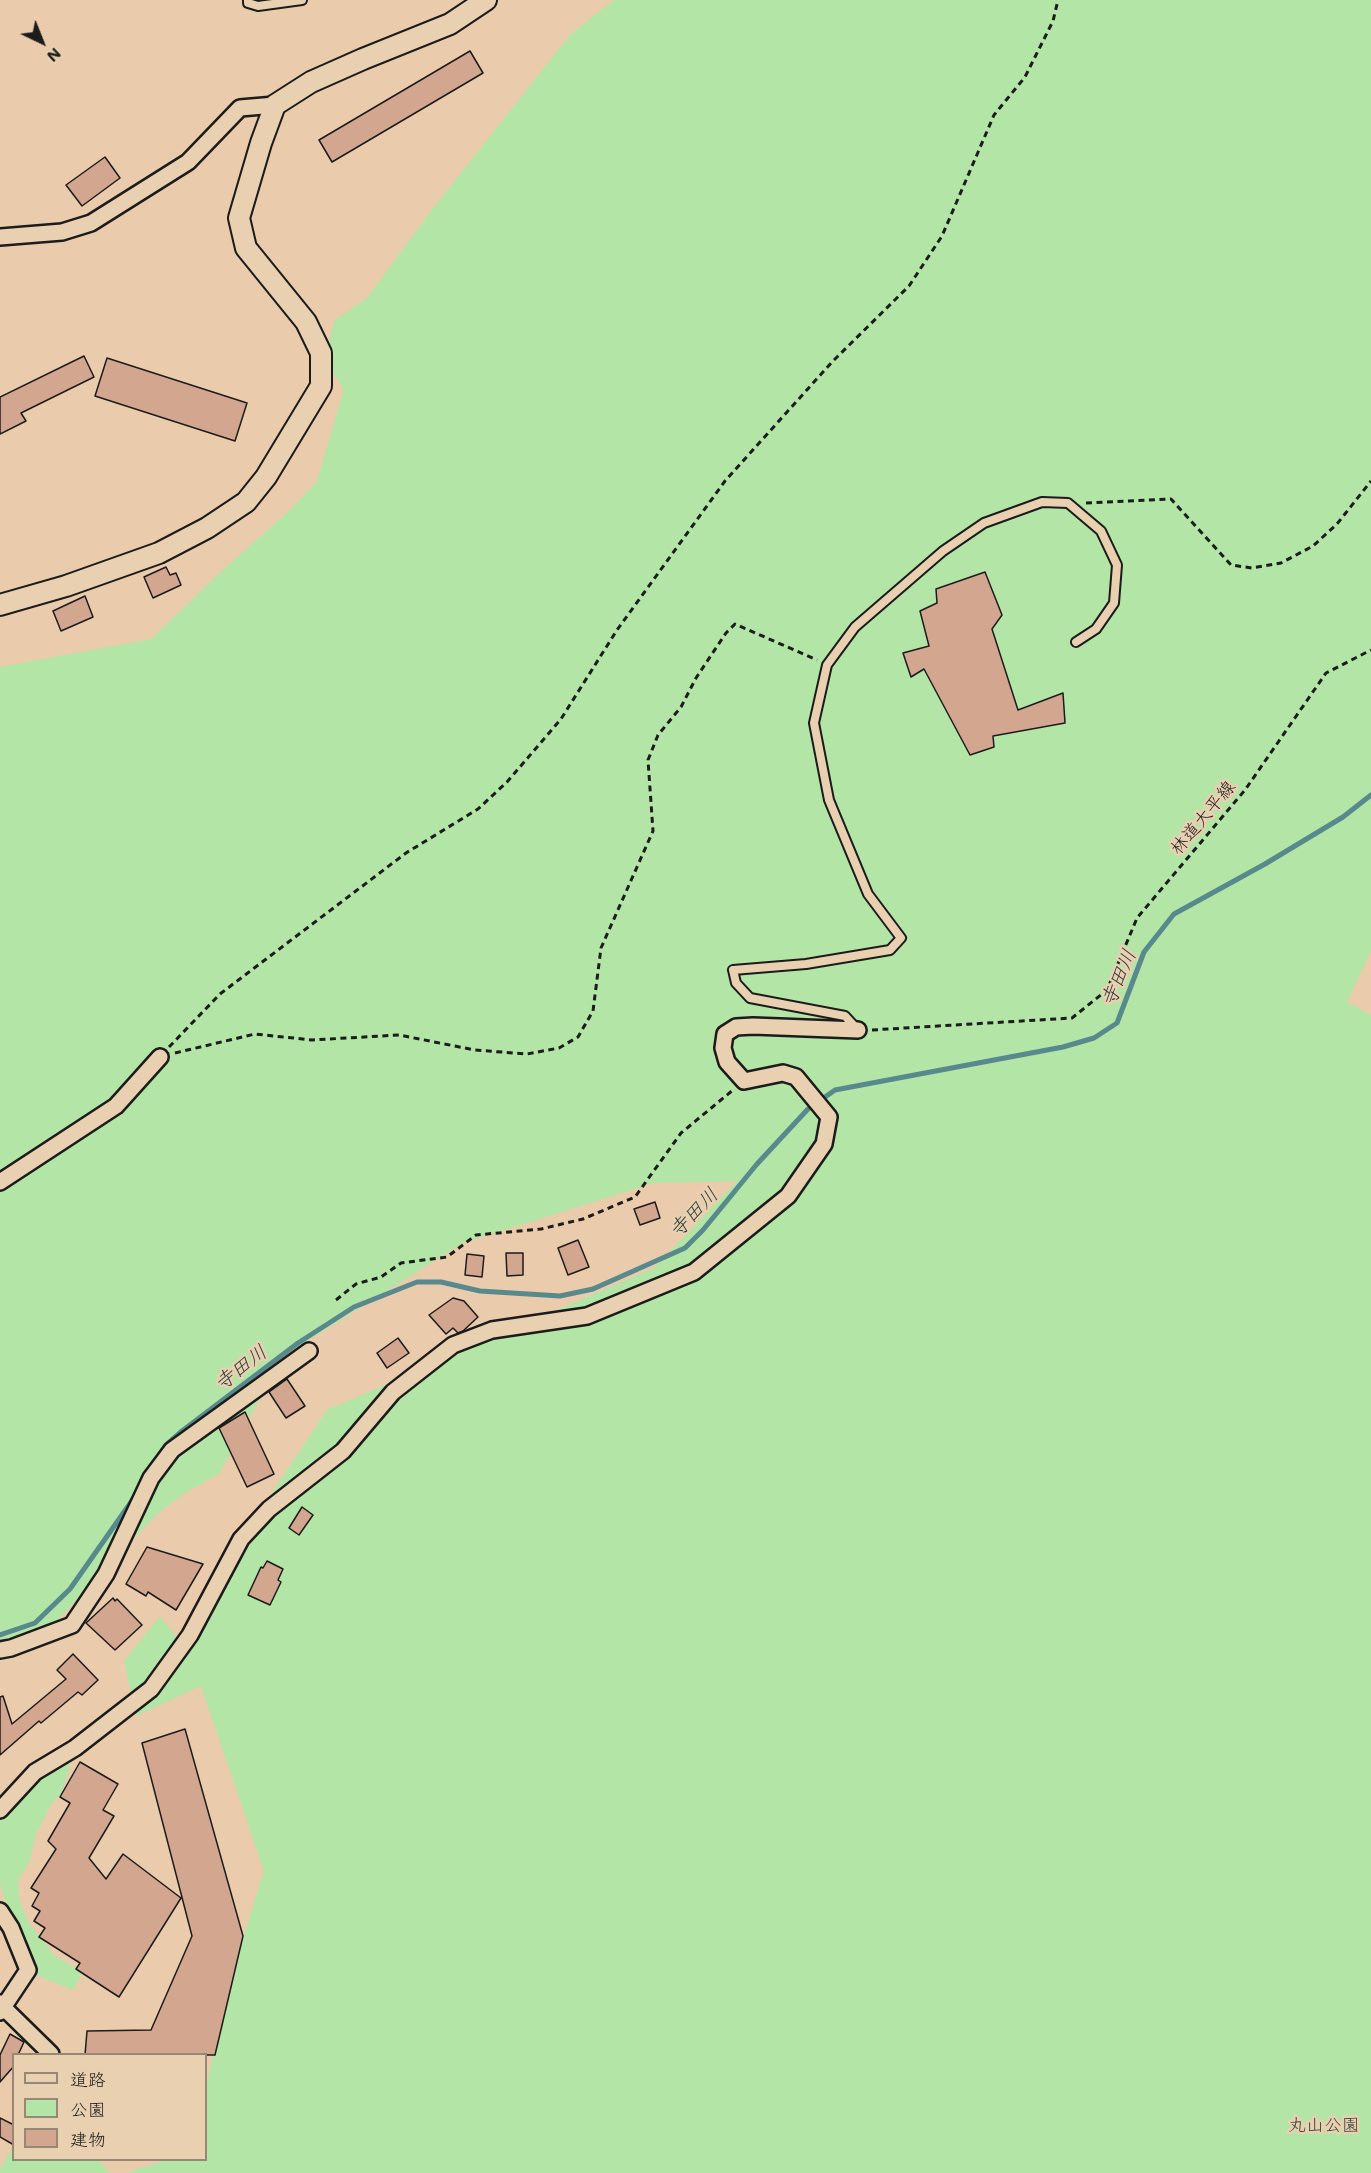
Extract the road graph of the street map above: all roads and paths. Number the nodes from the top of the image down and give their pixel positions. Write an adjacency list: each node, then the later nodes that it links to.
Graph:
1 (248, 0): 2 (lane)
2 (302, 0)
3 (486, 0): 5 (street)
4 (1058, 0): 14 (path)
5 (275, 105): 6 (street); 9 (street)
6 (0, 237)
7 (1371, 481): 8 (path)
8 (1068, 503): 10 (lane); 12 (lane)
9 (0, 605)
10 (1076, 642)
11 (1371, 650): 13 (path, 林道大平線)
12 (827, 665): 13 (lane); 14 (path)
13 (858, 1030): 15 (street)
14 (160, 1056): 16 (street)
15 (744, 1082): 17 (path); 20 (street)
16 (0, 1182)
17 (336, 1300)
18 (309, 1351): 19 (street)
19 (0, 1650)
20 (0, 1810)
21 (0, 1911): 22 (street)
22 (1, 2007): 23 (street)
23 (49, 2053)

